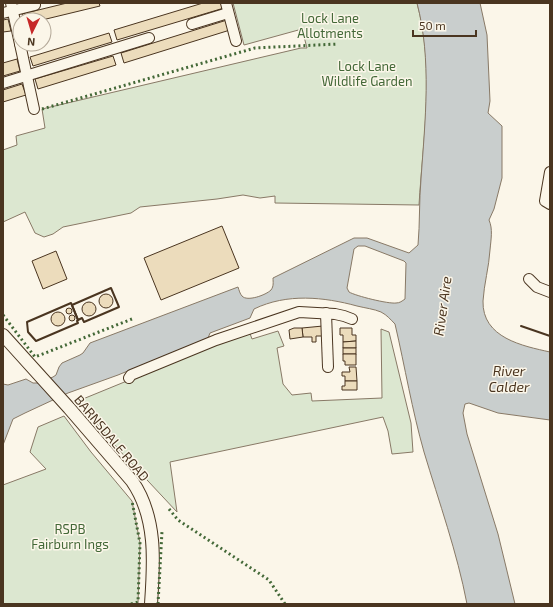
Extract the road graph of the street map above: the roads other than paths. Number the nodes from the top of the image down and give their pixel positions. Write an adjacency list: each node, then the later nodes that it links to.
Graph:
1 (35, 4): 3 (street)
2 (227, 8): 5 (street); 7 (street)
3 (9, 9): 4 (street)
4 (12, 19)
5 (192, 24)
6 (148, 38): 9 (street)
7 (236, 41)
8 (22, 52): 9 (street)
9 (27, 75): 10 (street); 11 (street)
10 (3, 83)
11 (34, 108)
12 (550, 172): 13 (street)
13 (550, 204)
14 (529, 279): 15 (street)
15 (550, 292)
16 (326, 313): 17 (street); 19 (street); 20 (street)
17 (352, 319)
18 (3, 335): 21 (main road, BARNSDALE ROAD)
19 (328, 367)
20 (129, 378)
21 (151, 604)

